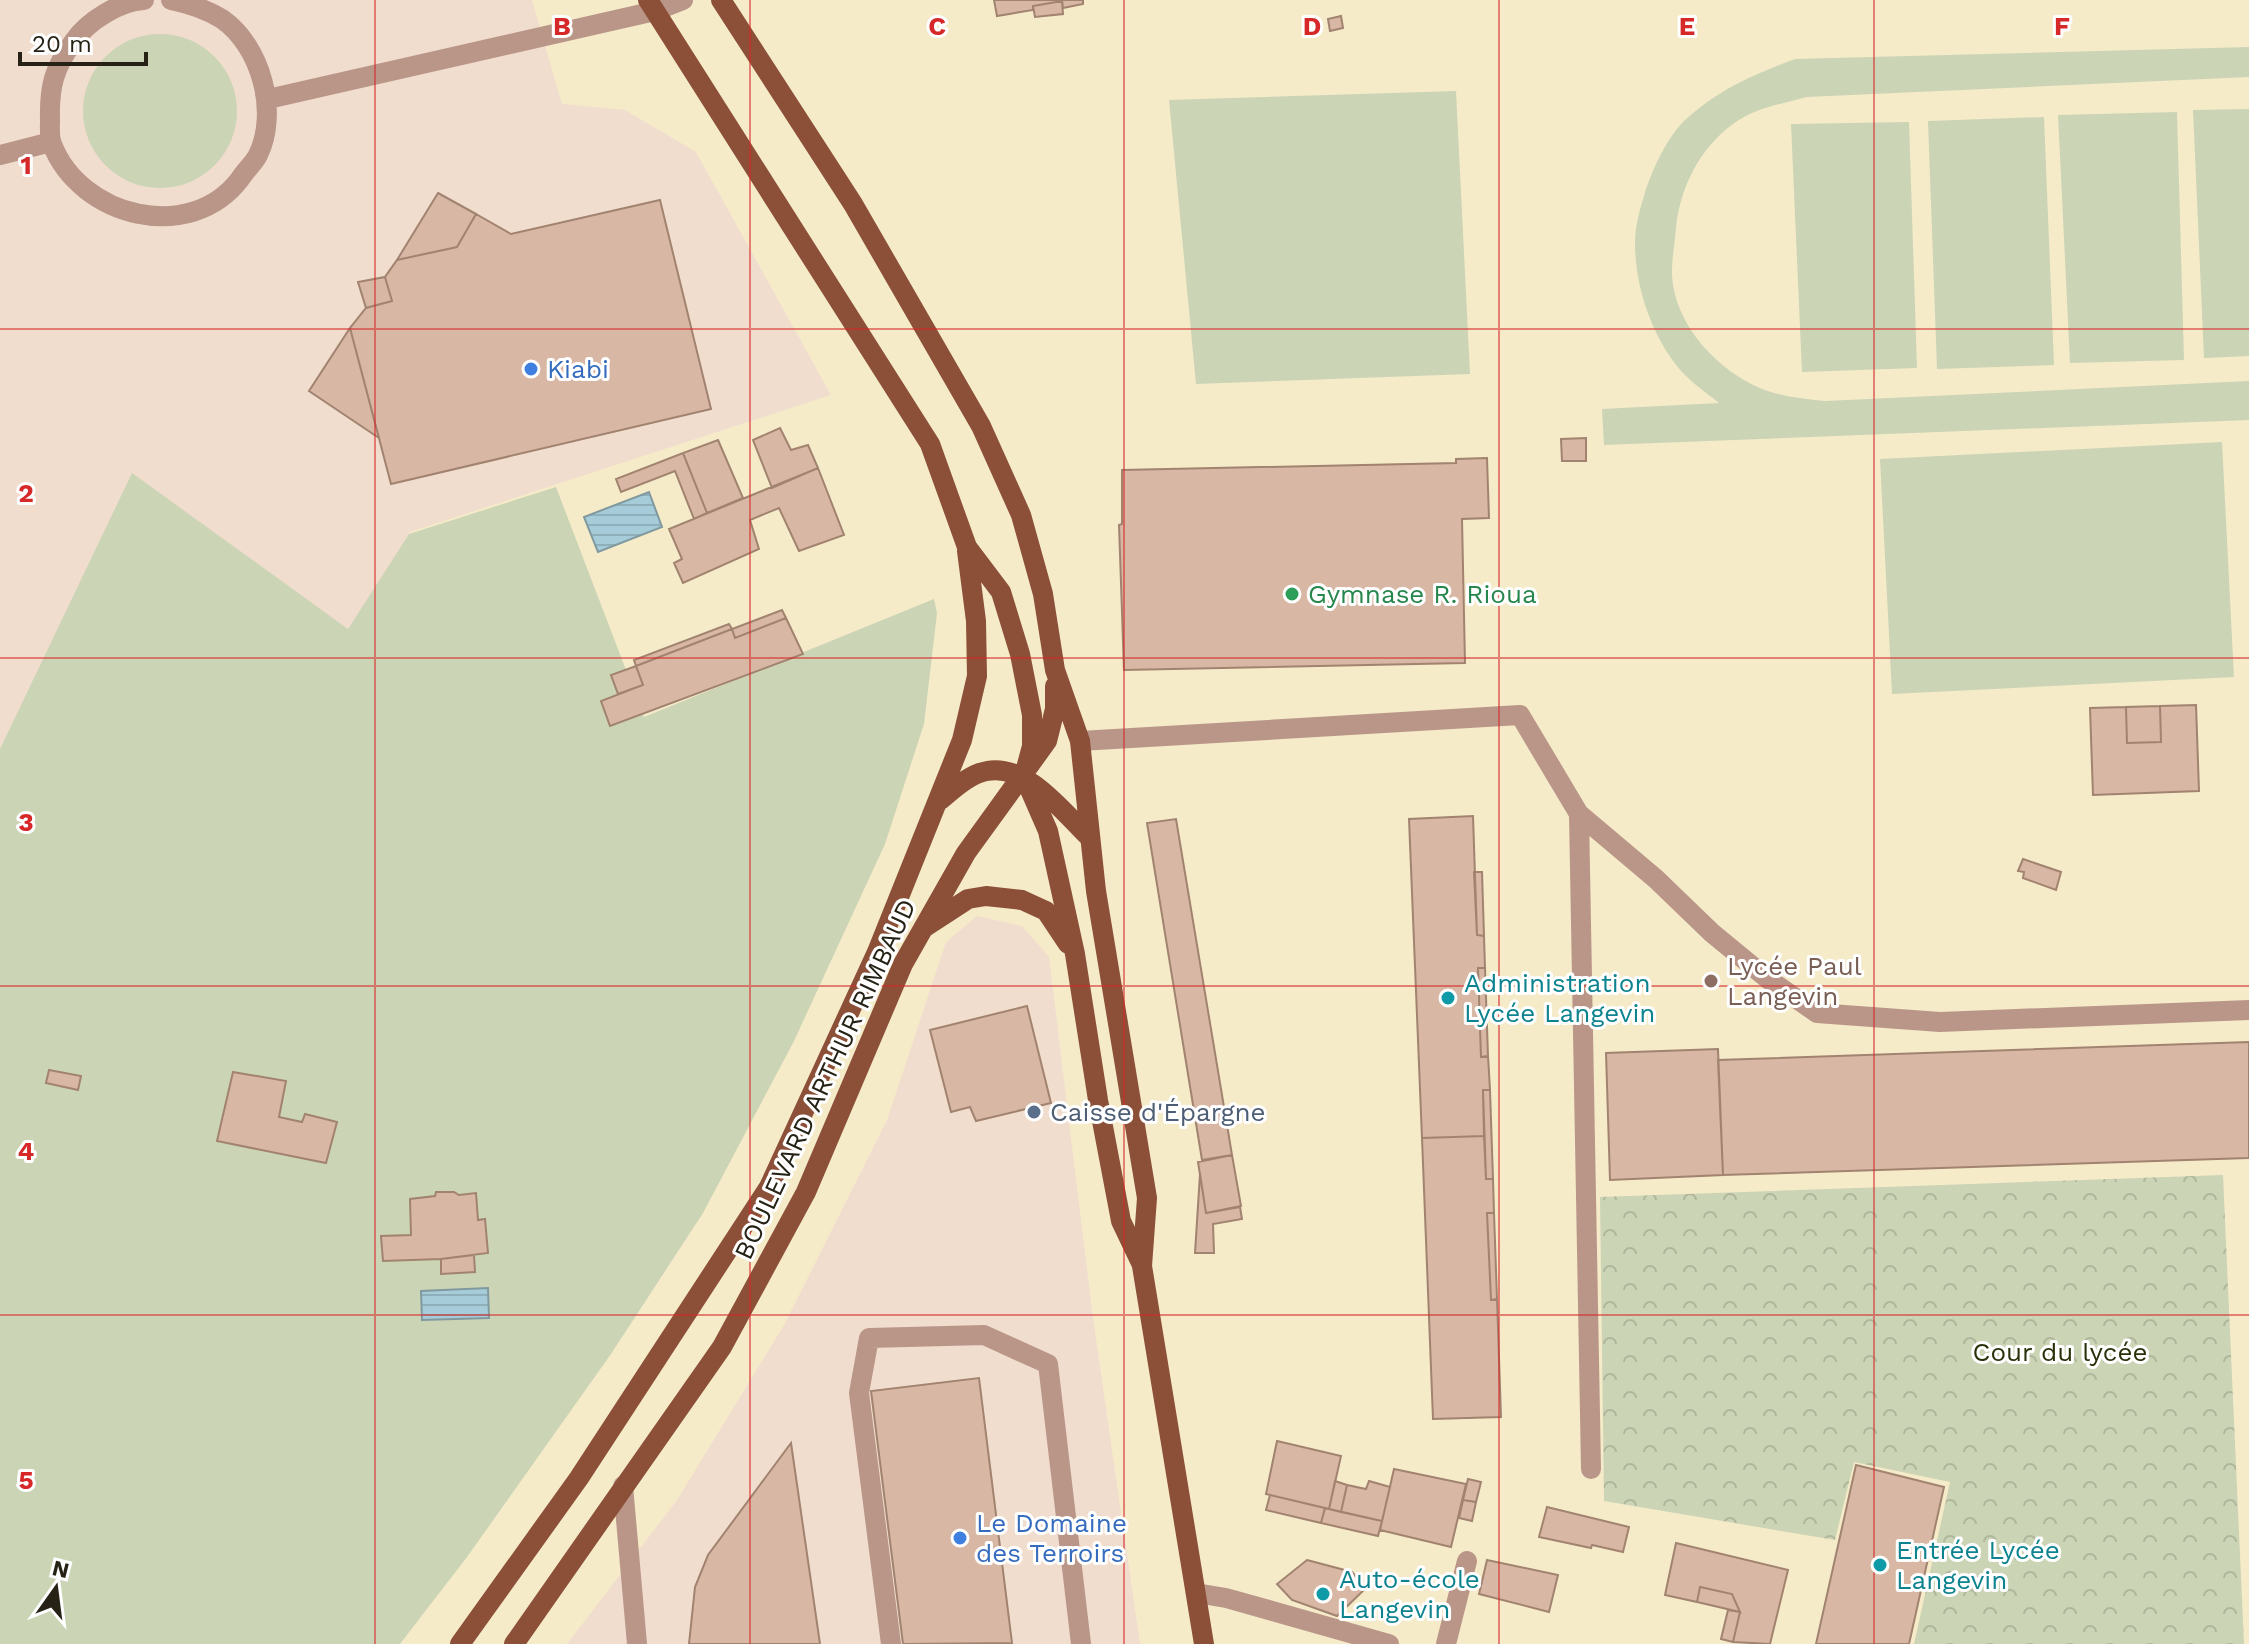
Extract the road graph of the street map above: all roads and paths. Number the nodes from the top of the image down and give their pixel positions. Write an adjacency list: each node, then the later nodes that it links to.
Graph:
1 (131, 0): 2 (street); 8 (street)
2 (144, 0)
3 (171, 0): 7 (street)
4 (683, 0): 6 (street)
5 (721, 0): 11 (main road)
6 (652, 5): 7 (street); 10 (main road)
7 (268, 99): 8 (street)
8 (51, 142): 9 (street)
9 (0, 155)
10 (967, 547): 13 (main road); 14 (main road, BOULEVARD ARTHUR RIMBAUD)
11 (1055, 670): 12 (main road); 13 (main road, BOULEVARD ARTHUR RIMBAUD)
12 (1080, 741): 15 (street); 16 (main road)
13 (1024, 776): 14 (main road); 16 (main road); 17 (main road, BOULEVARD ARTHUR RIMBAUD); 18 (main road)
14 (938, 802): 25 (main road, BOULEVARD ARTHUR RIMBAUD)
15 (1579, 814): 19 (street); 21 (street)
16 (1089, 837): 20 (main road)
17 (925, 927): 18 (main road); 22 (main road, BOULEVARD ARTHUR RIMBAUD)
18 (1075, 954): 20 (main road)
19 (2249, 1010)
20 (1142, 1266): 24 (main road)
21 (1591, 1469)
22 (623, 1486): 26 (main road, BOULEVARD ARTHUR RIMBAUD); 27 (street)
23 (1467, 1561): 32 (street)
24 (1196, 1593): 30 (main road); 31 (street)
25 (460, 1644)
26 (514, 1644)
27 (637, 1644)
28 (891, 1644): 29 (street)
29 (1081, 1644)
30 (1204, 1644)
31 (1389, 1644)
32 (1446, 1644)

